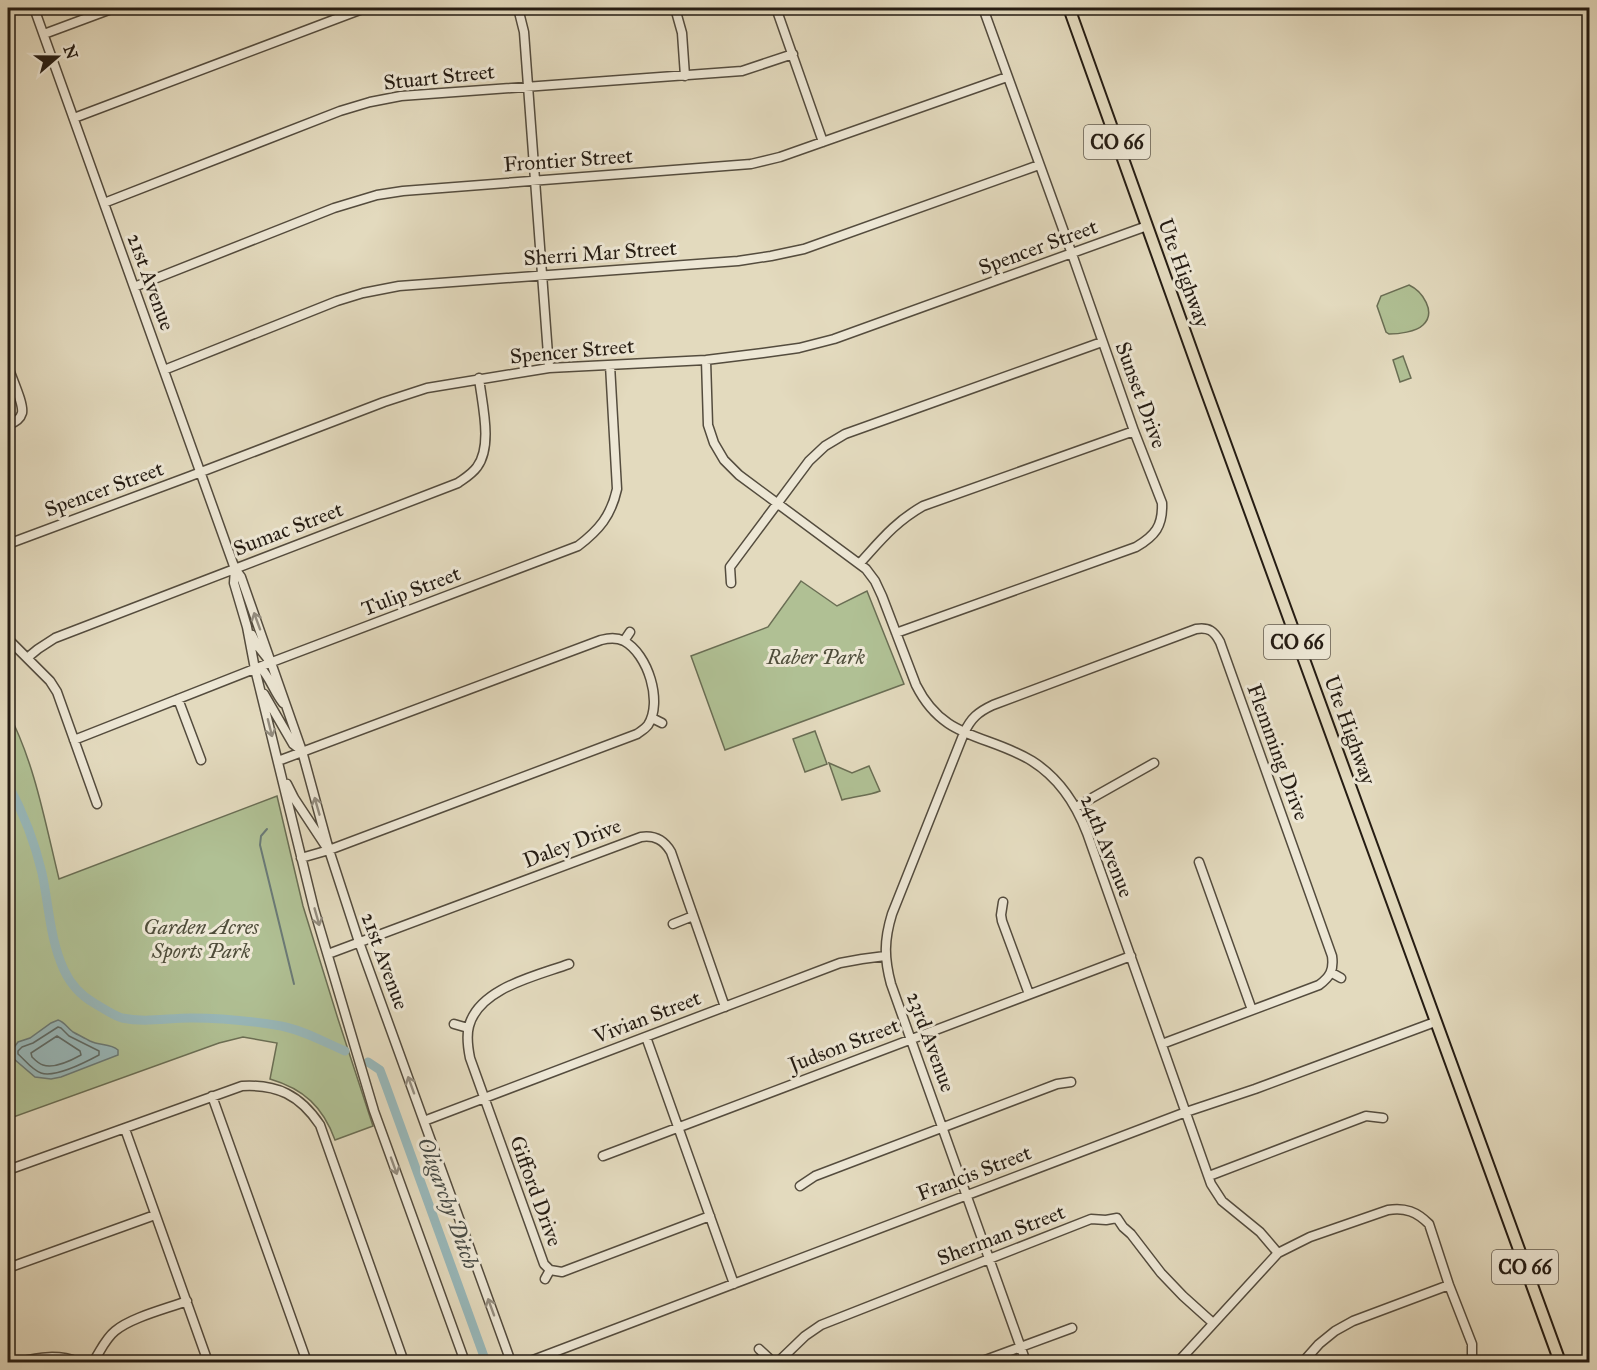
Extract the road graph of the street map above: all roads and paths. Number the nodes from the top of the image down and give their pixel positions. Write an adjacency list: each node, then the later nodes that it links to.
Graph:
1 (34, 8): 9 (street, 21st Avenue)
2 (114, 8): 9 (street)
3 (365, 8): 14 (street)
4 (518, 8): 13 (street)
5 (675, 8): 11 (street)
6 (776, 8): 10 (street)
7 (983, 8): 12 (street, Sunset Drive)
8 (1069, 8): 19 (main road, Ute Highway / CO 66)
9 (44, 34): 14 (street, 21st Avenue)
10 (794, 54): 11 (street, Stuart Street); 15 (street)
11 (685, 75): 13 (street, Stuart Street)
12 (1007, 77): 15 (street, Frontier Street); 16 (street, Sunset Drive)
13 (528, 86): 17 (street); 18 (street, Stuart Street)
14 (74, 118): 18 (street, 21st Avenue)
15 (824, 142): 17 (street, Frontier Street)
16 (1039, 165): 20 (street, Sunset Drive); 21 (street, Sherri Mar Street)
17 (535, 180): 21 (street); 22 (street, Frontier Street)
18 (104, 203): 22 (street, 21st Avenue)
19 (1147, 226): 20 (street, Spencer Street); 78 (main road, Ute Highway / CO 66)
20 (1072, 254): 23 (street, Sunset Drive); 24 (street, Spencer Street)
21 (542, 275): 27 (street); 28 (street, Sherri Mar Street)
22 (134, 287): 28 (street, 21st Avenue)
23 (1102, 342): 31 (street, Sunset Drive); 33 (street)
24 (706, 360): 25 (street, Spencer Street); 33 (street, 24th Avenue)
25 (610, 365): 27 (street, Spencer Street); 44 (street, Tulip Street)
26 (8, 366): 30 (street)
27 (549, 368): 29 (street, Spencer Street)
28 (164, 370): 32 (street, 21st Avenue)
29 (479, 378): 32 (street, Spencer Street); 36 (street, Sumac Street)
30 (8, 425)
31 (1134, 431): 35 (street); 40 (street, Sunset Drive)
32 (200, 473): 34 (street, Spencer Street); 36 (street, 21st Avenue)
33 (778, 504): 35 (street, 24th Avenue); 37 (street)
34 (8, 544)
35 (860, 563): 40 (street, 24th Avenue)
36 (235, 569): 38 (street, 21st Avenue); 43 (street, Sumac Street); 44 (street, 21st Avenue, one-way to 36)
37 (731, 583)
38 (247, 627): 44 (street); 45 (street, 21st Avenue)
39 (630, 633): 42 (street)
40 (896, 633): 51 (street, 24th Avenue)
41 (8, 639): 43 (street)
42 (624, 641): 49 (street); 53 (street)
43 (27, 658): 52 (street)
44 (272, 663): 45 (street, Tulip Street); 48 (street, 21st Avenue)
45 (258, 668): 46 (street, 21st Avenue); 47 (street, Tulip Street); 48 (street)
46 (259, 686): 53 (street); 55 (street, 21st Avenue, one-way to 55)
47 (178, 699): 52 (street, Tulip Street); 54 (street)
48 (287, 708): 53 (street, 21st Avenue)
49 (652, 718): 50 (street); 62 (street)
50 (662, 723)
51 (964, 733): 59 (street, 24th Avenue); 70 (street, 23rd Avenue); 73 (street, Flemming Drive)
52 (74, 740): 58 (street)
53 (302, 751): 55 (street); 62 (street, 21st Avenue, one-way to 53)
54 (201, 760)
55 (278, 761): 57 (street, 21st Avenue)
56 (1154, 763): 59 (street)
57 (280, 771): 62 (street); 63 (street, 21st Avenue)
58 (97, 804)
59 (1076, 807): 71 (street, 24th Avenue)
60 (662, 828): 61 (street)
61 (656, 837): 66 (street, Daley Drive); 68 (street, Daley Drive)
62 (329, 850): 63 (street); 68 (street, 21st Avenue)
63 (301, 858): 69 (street, 21st Avenue, one-way to 69)
64 (1199, 862): 77 (street)
65 (1003, 902): 75 (street)
66 (693, 916): 67 (street); 76 (street, Daley Drive)
67 (673, 924)
68 (359, 942): 69 (street, Daley Drive); 89 (street, 21st Avenue, one-way to 68)
69 (328, 954): 120 (street, 21st Avenue, one-way to 120)
70 (885, 956): 76 (street, Vivian Street); 82 (street, 23rd Avenue)
71 (1131, 956): 75 (street, Judson Street); 83 (street, 24th Avenue)
72 (569, 964): 80 (street)
73 (1332, 973): 74 (street); 77 (street)
74 (1341, 978)
75 (1029, 994): 82 (street, Judson Street)
76 (725, 1007): 81 (street, Vivian Street)
77 (1252, 1011): 83 (street)
78 (1435, 1022): 87 (street, Francis Street); 130 (main road, Ute Highway / CO 66)
79 (454, 1024): 80 (street)
80 (468, 1028): 86 (street, Gifford Drive)
81 (646, 1037): 86 (street, Vivian Street); 90 (street)
82 (910, 1039): 90 (street, Judson Street); 91 (street, 23rd Avenue)
83 (1162, 1044): 87 (street, 24th Avenue)
84 (1071, 1082): 91 (street)
85 (212, 1096): 92 (street); 118 (street); 119 (street)
86 (484, 1099): 89 (street, Vivian Street); 103 (street, Gifford Drive)
87 (1186, 1112): 95 (street, 24th Avenue); 97 (street, Francis Street)
88 (1383, 1118): 95 (street)
89 (424, 1121): 121 (street, 21st Avenue, one-way to 89)
90 (679, 1128): 93 (street, Judson Street); 99 (street)
91 (942, 1128): 96 (street); 97 (street, 23rd Avenue)
92 (125, 1129): 94 (street); 98 (street)
93 (603, 1156)
94 (8, 1170)
95 (1209, 1176): 100 (street, 24th Avenue)
96 (800, 1186)
97 (966, 1195): 101 (street, 23rd Avenue); 105 (street, Francis Street)
98 (155, 1215): 102 (street); 107 (street)
99 (710, 1216): 103 (street, Gifford Drive); 105 (street)
100 (1278, 1253): 106 (street); 108 (street)
101 (989, 1259): 108 (street, Sherman Street); 110 (street, 23rd Avenue); 124 (street, Sherman Street)
102 (8, 1268)
103 (550, 1270): 104 (street)
104 (546, 1279)
105 (734, 1284): 122 (street, Francis Street)
106 (1449, 1285): 128 (street); 129 (street)
107 (187, 1301): 116 (street); 117 (street)
108 (1213, 1323): 127 (street)
109 (1072, 1328): 110 (street)
110 (1020, 1347): 125 (street); 126 (street, 23rd Avenue)
111 (759, 1349): 123 (street)
112 (8, 1356): 113 (street)
113 (10, 1362)
114 (19, 1362): 115 (street)
115 (78, 1362)
116 (93, 1362)
117 (208, 1362)
118 (307, 1362)
119 (404, 1362)
120 (465, 1362)
121 (511, 1362)
122 (528, 1362)
123 (773, 1362)
124 (778, 1362)
125 (980, 1362)
126 (1026, 1362)
127 (1178, 1362)
128 (1303, 1362)
129 (1470, 1362)
130 (1560, 1362)

